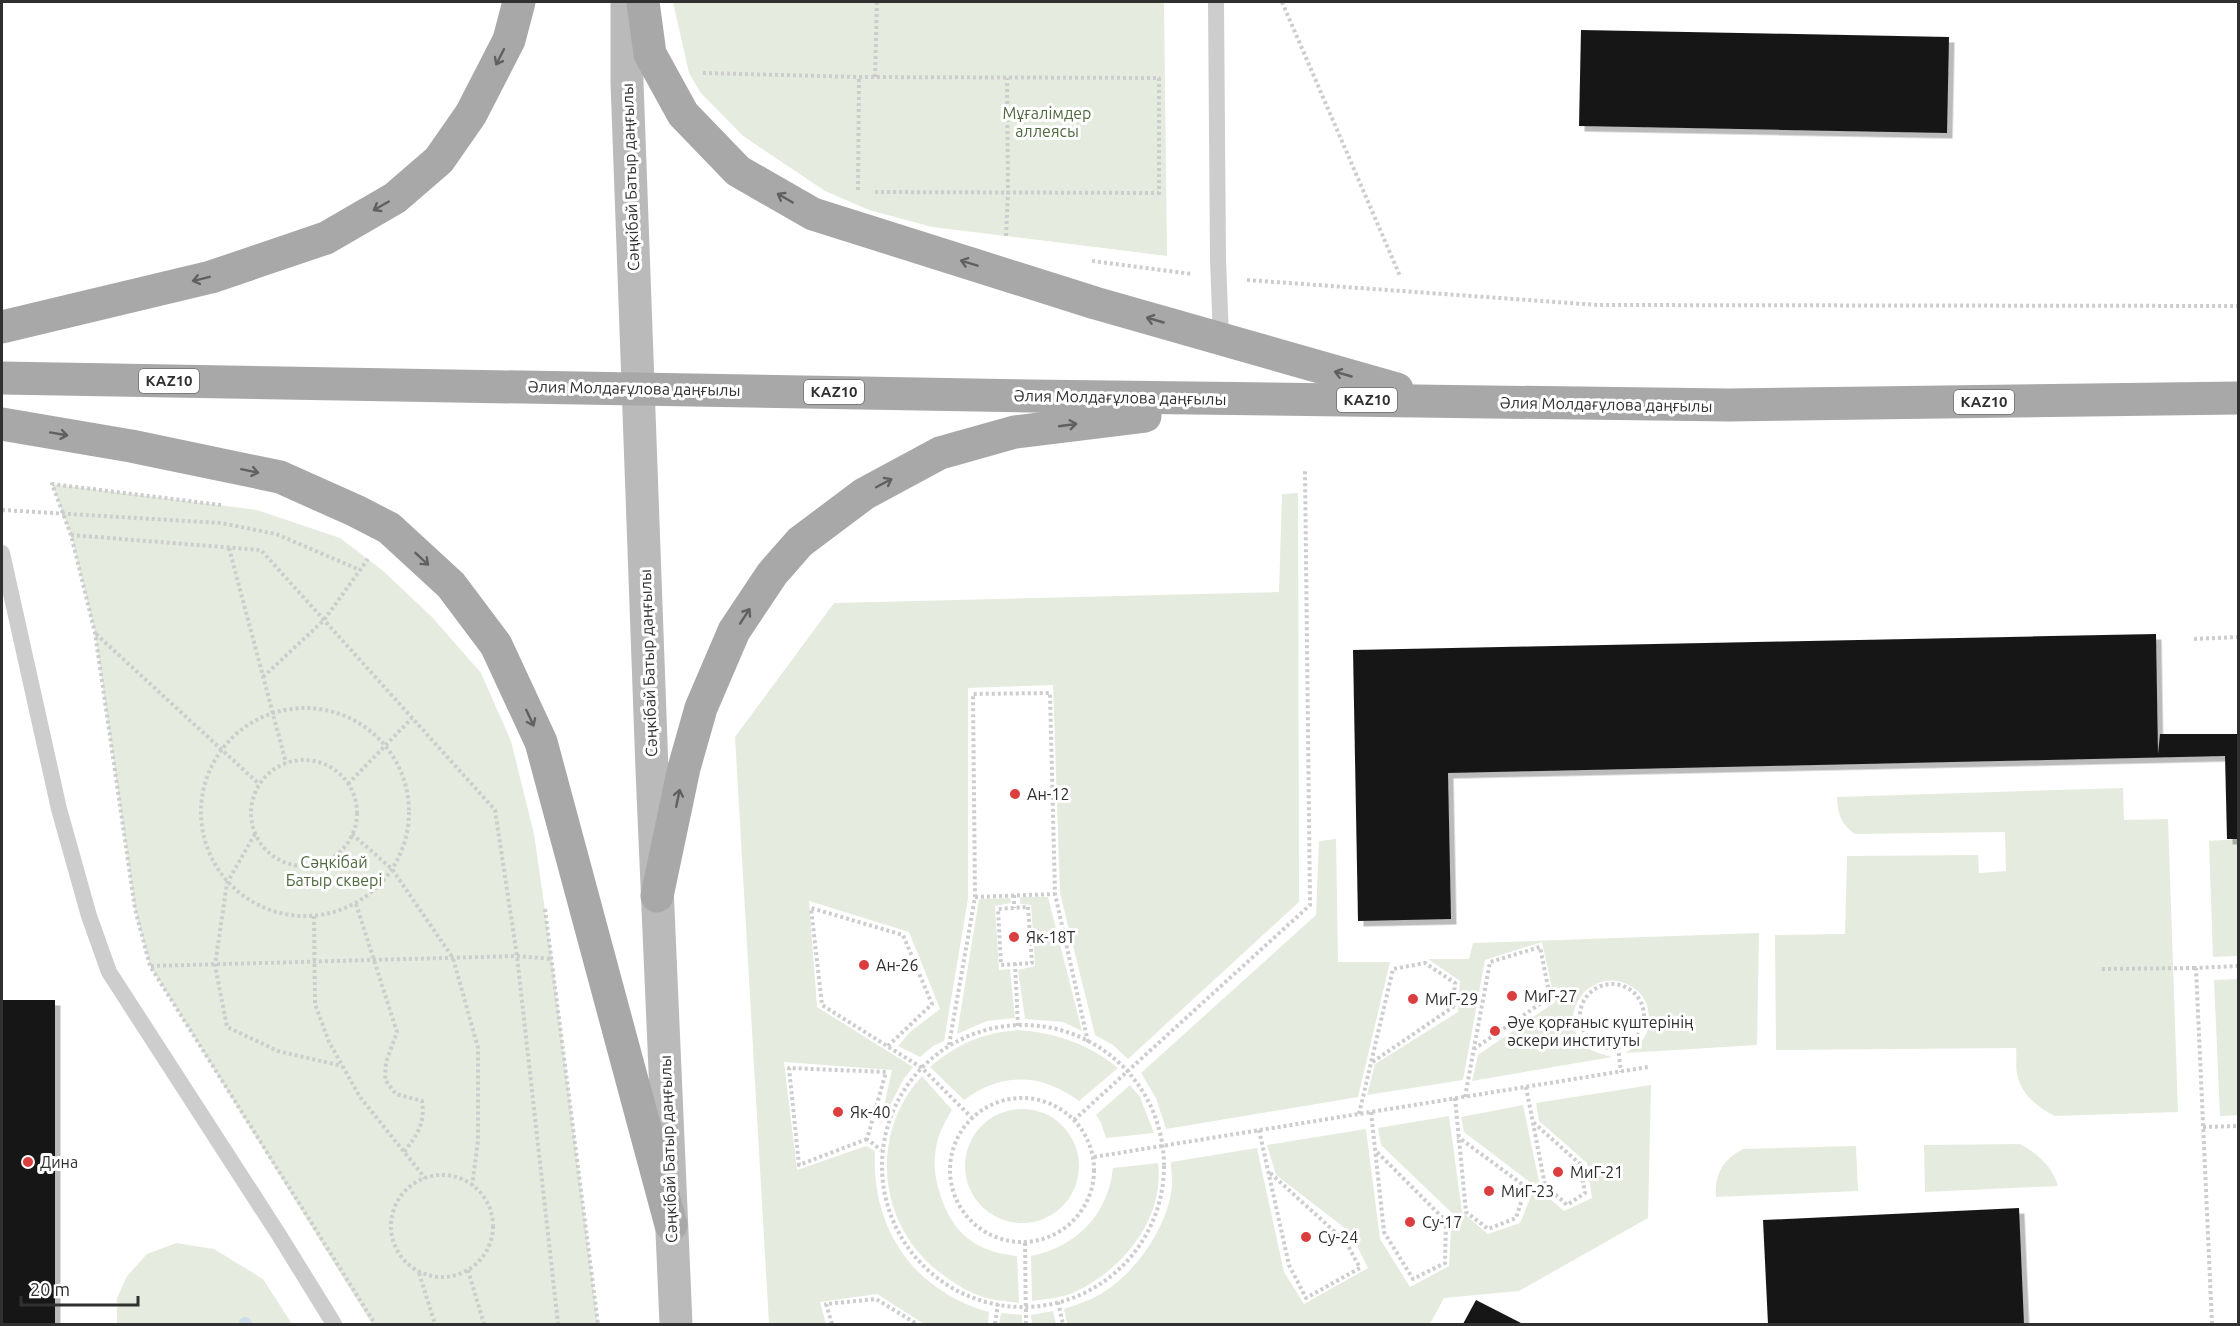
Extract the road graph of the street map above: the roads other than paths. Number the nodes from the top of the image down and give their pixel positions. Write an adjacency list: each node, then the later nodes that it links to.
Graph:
1 (519, 2): 5 (main road, one-way to 5)
2 (627, 2): 8 (main road, Сәңкібай Батыр даңғылы)
3 (643, 2): 6 (main road, one-way to 3)
4 (1216, 2): 6 (lane)
5 (2, 327)
6 (1221, 338): 11 (main road, one-way to 6)
7 (2, 378): 8 (main road, Әлия Молдағұлова даңғылы / KAZ10)
8 (638, 388): 10 (main road, Әлия Молдағұлова даңғылы / KAZ10); 14 (main road, Сәңкібай Батыр даңғылы)
9 (2238, 398): 11 (main road, Әлия Молдағұлова даңғылы / KAZ10)
10 (1296, 400): 11 (main road, Әлия Молдағұлова даңғылы / KAZ10); 14 (main road, one-way to 10)
11 (1439, 401)
12 (2, 424): 15 (main road, one-way to 15)
13 (2, 553): 16 (lane)
14 (657, 896): 15 (main road, Сәңкібай Батыр даңғылы)
15 (671, 1225): 17 (main road, Сәңкібай Батыр даңғылы)
16 (334, 1324)
17 (676, 1324)

